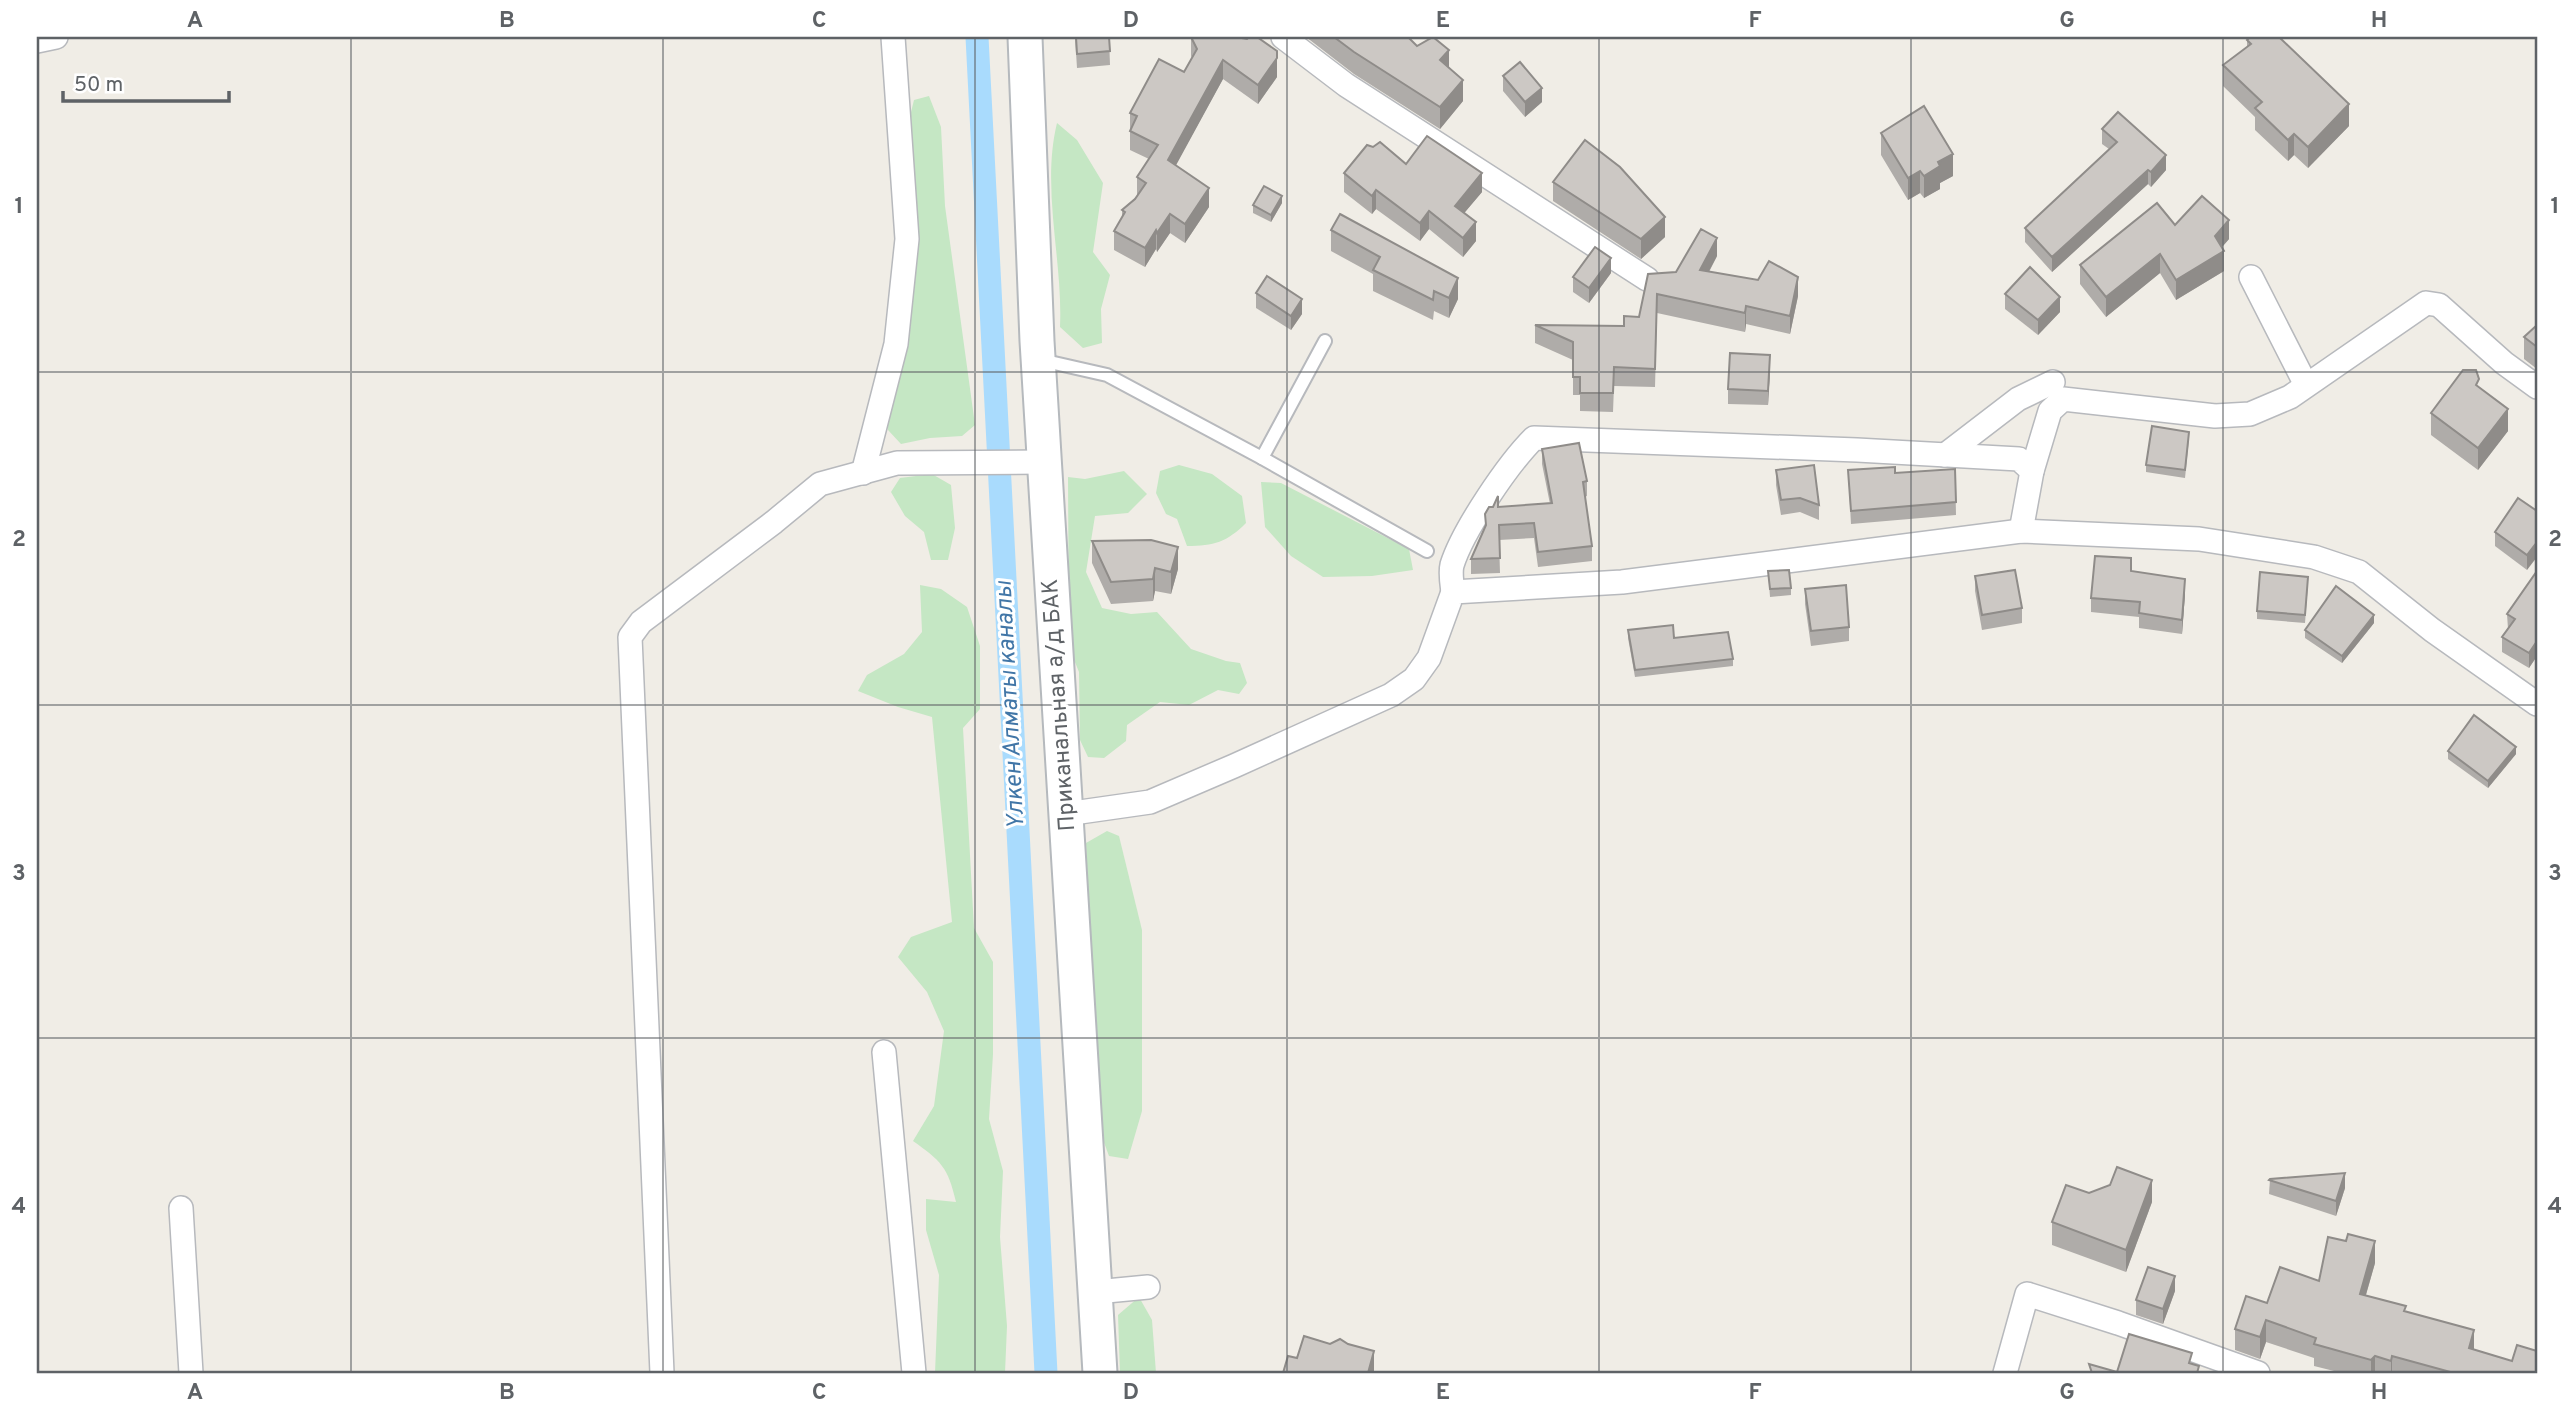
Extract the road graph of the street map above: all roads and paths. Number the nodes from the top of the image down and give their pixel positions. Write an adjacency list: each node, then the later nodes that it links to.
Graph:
1 (56, 37): 5 (street)
2 (893, 37): 17 (street)
3 (1025, 37): 9 (main road, Приканальная а/д БАК)
4 (1283, 37): 7 (street)
5 (37, 41)
6 (2251, 277): 11 (street)
7 (1647, 279)
8 (1325, 341): 14 (lane)
9 (1038, 359): 14 (lane); 15 (main road, Приканальная а/д БАК)
10 (2053, 382): 13 (street)
11 (2306, 385): 12 (street); 16 (street)
12 (2537, 387)
13 (1945, 455): 16 (street); 20 (street)
14 (1262, 458): 19 (lane)
15 (1044, 462): 17 (street); 22 (main road, Приканальная а/д БАК)
16 (2032, 471): 18 (street)
17 (863, 473): 29 (street)
18 (2021, 531): 20 (street); 21 (street)
19 (1427, 551)
20 (1452, 592): 22 (street)
21 (2537, 704)
22 (1066, 814): 26 (main road, Приканальная а/д БАК)
23 (884, 1052): 30 (street)
24 (181, 1208): 28 (street)
25 (1148, 1287): 26 (street)
26 (1096, 1292): 31 (main road, Приканальная а/д БАК)
27 (2251, 1372): 32 (street)
28 (191, 1373)
29 (662, 1373)
30 (914, 1373)
31 (1101, 1373)
32 (2005, 1373)

